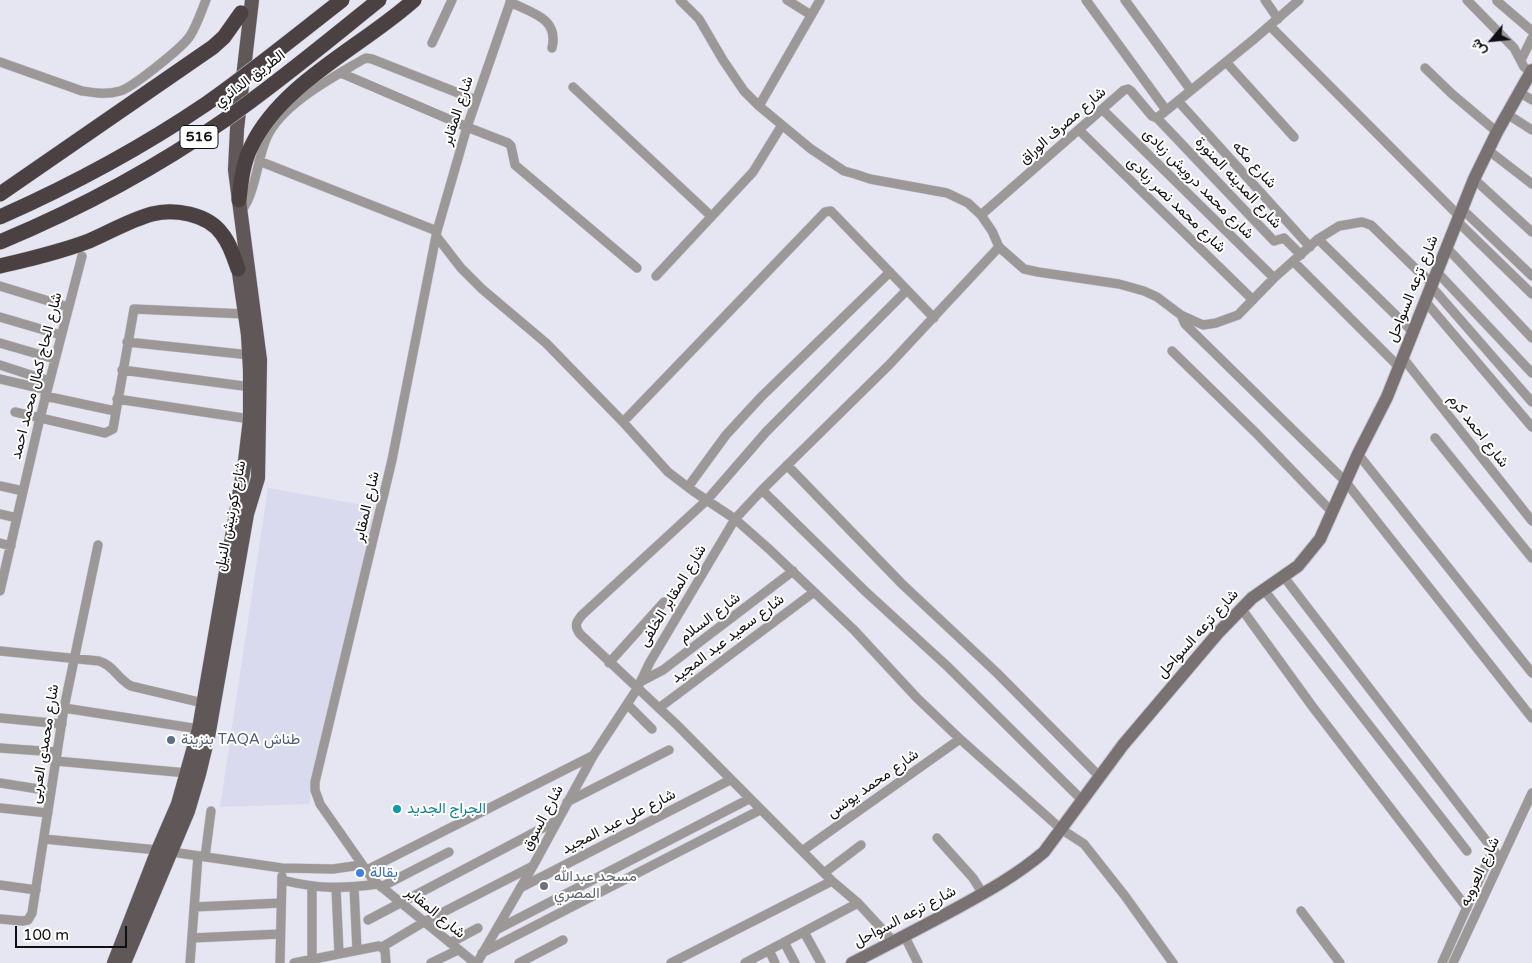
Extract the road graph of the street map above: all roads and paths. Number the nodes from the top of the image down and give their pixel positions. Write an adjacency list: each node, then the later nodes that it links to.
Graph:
1 (206, 0): 26 (street)
2 (252, 0): 53 (main road, شارع كورنيش النيل)
3 (342, 0): 57 (highway, الطريق الدائري / 516, bridge)
4 (379, 0): 61 (highway, الطريق الدائري / 516, bridge)
5 (414, 0): 53 (highway)
6 (452, 0): 23 (street)
7 (680, 0): 37 (street)
8 (788, 0): 18 (street)
9 (820, 0): 18 (street)
10 (1086, 0): 39 (street)
11 (1125, 0): 32 (street)
12 (1265, 0): 19 (street)
13 (1298, 0): 19 (street)
14 (1467, 0): 25 (street)
15 (510, 1): 24 (street); 34 (street, شارع المقابر)
16 (1497, 1): 21 (street)
17 (242, 6): 52 (highway); 70 (main road, شارع كورنيش النيل)
18 (811, 15): 37 (street)
19 (1278, 19): 20 (street)
20 (1270, 26): 27 (street); 55 (street)
21 (1532, 31)
22 (1532, 38): 25 (street)
23 (432, 44)
24 (552, 48)
25 (1521, 60): 29 (street)
26 (0, 62)
27 (1226, 62): 32 (street); 47 (street)
28 (1425, 68): 46 (street)
29 (1532, 71): 33 (main road, شارع ترعه السواحل)
30 (341, 73): 34 (street); 43 (street); 49 (street)
31 (573, 87): 56 (street)
32 (1190, 89): 35 (street)
33 (1519, 92): 36 (street); 40 (main road, شارع ترعه السواحل)
34 (476, 100): 43 (street, شارع المقابر)
35 (1178, 100): 39 (street); 63 (street, شارع مكه)
36 (1532, 100)
37 (759, 106): 42 (street)
38 (1103, 110): 41 (street, شارع مصرف الوراق); 44 (street, شارع مصرف الوراق); 74 (street, شارع محمد درويش زبادى)
39 (1166, 110): 41 (street)
40 (1507, 114): 45 (street); 46 (main road, شارع ترعه السواحل)
41 (1157, 118): 65 (street, شارع المدينه المنورة)
42 (782, 125): 54 (street); 56 (street)
43 (467, 127): 59 (street, شارع المقابر); 69 (street)
44 (1079, 130): 54 (street, شارع مصرف الوراق); 79 (street, شارع محمد نصر زبادى)
45 (1532, 130)
46 (1497, 132): 48 (main road, شارع ترعه السواحل)
47 (1294, 137)
48 (1488, 150): 50 (main road, شارع ترعه السواحل); 51 (street)
49 (259, 161): 53 (street); 59 (street)
50 (1474, 179): 55 (main road, شارع ترعه السواحل); 58 (street)
51 (1532, 184)
52 (0, 194)
53 (239, 207): 113 (main road, شارع كورنيش النيل)
54 (981, 215): 62 (street)
55 (1459, 215): 64 (main road, شارع ترعه السواحل); 73 (street); 78 (street)
56 (711, 216): 72 (street)
57 (0, 217)
58 (1532, 232)
59 (437, 234): 108 (street); 182 (street, شارع المقابر)
60 (1318, 239): 63 (street); 75 (street); 86 (street)
61 (0, 242)
62 (999, 248): 83 (street); 85 (street, شارع المقابر الخلفى)
63 (1310, 248): 65 (street)
64 (1446, 248): 75 (main road, شارع ترعه السواحل); 88 (street)
65 (1301, 255): 67 (street)
66 (82, 256): 81 (street, شارع الحاج كمال محمد احمد)
67 (1293, 261): 74 (street); 94 (street, شارع احمد كرم)
68 (0, 266): 70 (highway)
69 (637, 268)
70 (238, 269): 82 (main road, شارع كورنيش النيل)
71 (890, 272): 77 (street); 108 (street); 117 (street)
72 (656, 276)
73 (1532, 276)
74 (1274, 278): 79 (street)
75 (1433, 280): 80 (main road, شارع ترعه السواحل); 97 (street); 103 (street)
76 (0, 286): 81 (street)
77 (907, 290): 85 (street); 120 (street)
78 (1532, 294)
79 (1253, 300): 83 (street)
80 (1425, 301): 86 (main road, شارع ترعه السواحل); 109 (street)
81 (68, 307): 87 (street, شارع الحاج كمال محمد احمد)
82 (245, 314): 89 (street); 92 (main road, شارع كورنيش النيل)
83 (1181, 315): 115 (street)
84 (0, 318): 87 (street)
85 (934, 318): 114 (street, شارع المقابر الخلفى)
86 (1413, 332): 94 (main road, شارع ترعه السواحل)
87 (61, 335): 93 (street, شارع الحاج كمال محمد احمد)
88 (1532, 338)
89 (127, 342): 92 (street); 96 (street)
90 (0, 343): 93 (street)
91 (1172, 351): 121 (street)
92 (250, 355): 100 (main road, شارع كورنيش النيل)
93 (54, 359): 99 (street, شارع الحاج كمال محمد احمد)
94 (1401, 362): 111 (main road, شارع ترعه السواحل); 125 (street, شارع احمد كرم)
95 (0, 366): 99 (street)
96 (122, 370): 100 (street); 102 (street)
97 (1532, 373)
98 (0, 379): 101 (street)
99 (49, 380): 101 (street, شارع الحاج كمال محمد احمد)
100 (251, 387): 107 (main road, شارع كورنيش النيل)
101 (46, 393): 104 (street); 106 (street, شارع الحاج كمال محمد احمد)
102 (117, 399): 104 (street); 107 (street)
103 (1532, 402)
104 (115, 411): 106 (street)
105 (15, 412): 106 (street)
106 (40, 418): 119 (street, شارع الحاج كمال محمد احمد)
107 (250, 419): 112 (main road, شارع كورنيش النيل)
108 (624, 422): 117 (street)
109 (1532, 427)
110 (1435, 438): 129 (street)
111 (1358, 454): 115 (main road, شارع ترعه السواحل); 140 (street)
112 (245, 461): 113 (main road); 142 (main road, شارع كورنيش النيل)
113 (259, 463): 174 (main road, شارع كورنيش النيل)
114 (787, 465): 118 (street, شارع المقابر الخلفى); 157 (street)
115 (1345, 481): 121 (main road, شارع ترعه السواحل); 147 (street)
116 (0, 486): 119 (street)
117 (688, 487): 120 (street)
118 (762, 490): 124 (street, شارع المقابر الخلفى); 163 (street)
119 (23, 492): 123 (street, شارع الحاج كمال محمد احمد)
120 (707, 500): 124 (street); 139 (street)
121 (1332, 512): 131 (main road, شارع ترعه السواحل)
122 (0, 514): 123 (street)
123 (17, 518): 128 (street, شارع الحاج كمال محمد احمد)
124 (735, 519): 130 (street); 141 (street, شارع المقابر الخلفى)
125 (1532, 521)
126 (0, 543): 128 (street)
127 (98, 545): 138 (street, شارع محمدى العربى)
128 (11, 546): 133 (street, شارع الحاج كمال محمد احمد)
129 (1532, 558)
130 (793, 571): 134 (street); 141 (street, شارع السلام)
131 (1284, 577): 132 (main road, شارع ترعه السواحل); 179 (street)
132 (1264, 590): 136 (main road, شارع ترعه السواحل); 176 (street)
133 (0, 591)
134 (814, 592): 145 (street, شارع سعيد عبد المجيد); 151 (street)
135 (664, 602): 139 (street)
136 (1241, 608): 157 (main road, شارع ترعه السواحل); 198 (street)
137 (0, 651): 138 (street)
138 (74, 658): 142 (street); 144 (street, شارع محمدى العربى)
139 (609, 663): 141 (street)
140 (1532, 673)
141 (639, 685): 143 (street, شارع السوق); 145 (street)
142 (203, 703): 149 (main road, شارع كورنيش النيل)
143 (627, 704): 150 (street); 154 (street, شارع السوق)
144 (64, 708): 148 (street, شارع محمدى العربى); 149 (street)
145 (658, 708): 158 (street)
146 (0, 718): 148 (street)
147 (1532, 718)
148 (62, 724): 155 (street, شارع محمدى العربى)
149 (199, 729): 156 (main road, شارع كورنيش النيل)
150 (652, 729)
151 (960, 739): 170 (street); 175 (street, شارع محمد يونس)
152 (0, 748): 155 (street)
153 (669, 750): 164 (street)
154 (592, 756): 164 (street, شارع السوق); 182 (street)
155 (56, 757): 156 (street); 160 (street, شارع محمدى العربى)
156 (187, 773): 174 (main road, شارع كورنيش النيل)
157 (1100, 777): 163 (main road, شارع ترعه السواحل)
158 (730, 780): 162 (street); 191 (street, شارع على عبد المجيد)
159 (0, 783): 160 (street)
160 (51, 791): 168 (street, شارع محمدى العربى)
161 (1532, 793): 179 (street, شارع العروبه)
162 (749, 799): 166 (street); 204 (street)
163 (1082, 800): 170 (main road, شارع ترعه السواحل)
164 (567, 802): 169 (street, شارع السوق)
165 (0, 808): 168 (street)
166 (760, 810): 175 (street); 218 (street)
167 (211, 811): 178 (street)
168 (48, 813): 172 (street, شارع محمدى العربى)
169 (557, 821): 180 (street, شارع السوق); 195 (street)
170 (1061, 829): 193 (main road, شارع ترعه السواحل); 237 (street)
171 (937, 838): 193 (street)
172 (44, 839): 174 (street); 192 (street, شارع محمدى العربى)
173 (861, 845): 183 (street)
174 (164, 851): 178 (street); 220 (main road, شارع كورنيش النيل); 221 (main road, شارع كورنيش النيل)
175 (802, 851): 183 (street)
176 (1467, 851)
177 (449, 852): 187 (street)
178 (201, 856): 181 (street); 197 (street)
179 (1498, 857): 198 (street, شارع العروبه); 216 (street, شارع العروبه)
180 (533, 866): 191 (street, شارع السوق); 202 (street)
181 (282, 868): 182 (street); 184 (street)
182 (363, 868): 187 (street, شارع المقابر)
183 (824, 873): 185 (street)
184 (282, 880): 188 (street); 194 (street)
185 (832, 882): 196 (street); 230 (street)
186 (0, 885): 192 (street)
187 (380, 886): 190 (street); 195 (street, شارع المقابر)
188 (312, 887): 189 (street); 219 (street)
189 (336, 888): 190 (street); 217 (street)
190 (354, 888): 212 (street)
191 (520, 888): 204 (street, شارع السوق)
192 (36, 890): 200 (street, شارع محمدى العربى)
193 (983, 894): 208 (main road, شارع ترعه السواحل)
194 (280, 903): 197 (street); 206 (street)
195 (400, 903): 201 (street); 202 (street, شارع المقابر)
196 (858, 903): 205 (street); 208 (street)
197 (194, 907): 207 (street)
198 (1467, 908): 216 (street, شارع العروبه)
199 (1301, 911): 238 (street)
200 (0, 919)
201 (368, 920)
202 (424, 922): 211 (street, شارع المقابر); 213 (street)
203 (478, 928): 211 (street)
204 (495, 931): 218 (street, شارع السوق)
205 (804, 932): 210 (street); 234 (street)
206 (280, 934): 207 (street); 223 (street)
207 (192, 938): 222 (street)
208 (900, 939): 235 (main road, شارع ترعه السواحل); 236 (street)
209 (563, 940): 229 (street)
210 (784, 942): 215 (street); 233 (street)
211 (450, 943): 214 (street, شارع المقابر)
212 (357, 950): 213 (street); 217 (street)
213 (383, 950): 226 (street)
214 (458, 950): 227 (street); 228 (street, شارع المقابر)
215 (769, 950): 231 (street); 232 (street)
216 (1454, 950): 239 (street, شارع العروبه); 240 (street, شارع العروبه)
217 (341, 953): 219 (street); 225 (street)
218 (482, 953): 228 (street, شارع السوق)
219 (311, 961): 224 (street)
220 (114, 963)
221 (124, 963)
222 (190, 963)
223 (280, 963)
224 (294, 963)
225 (345, 963)
226 (386, 963)
227 (431, 963)
228 (476, 963)
229 (519, 963)
230 (671, 963)
231 (745, 963)
232 (775, 963)
233 (794, 963)
234 (821, 963)
235 (852, 963)
236 (918, 963)
237 (1172, 963)
238 (1340, 963)
239 (1442, 963)
240 (1453, 963)

